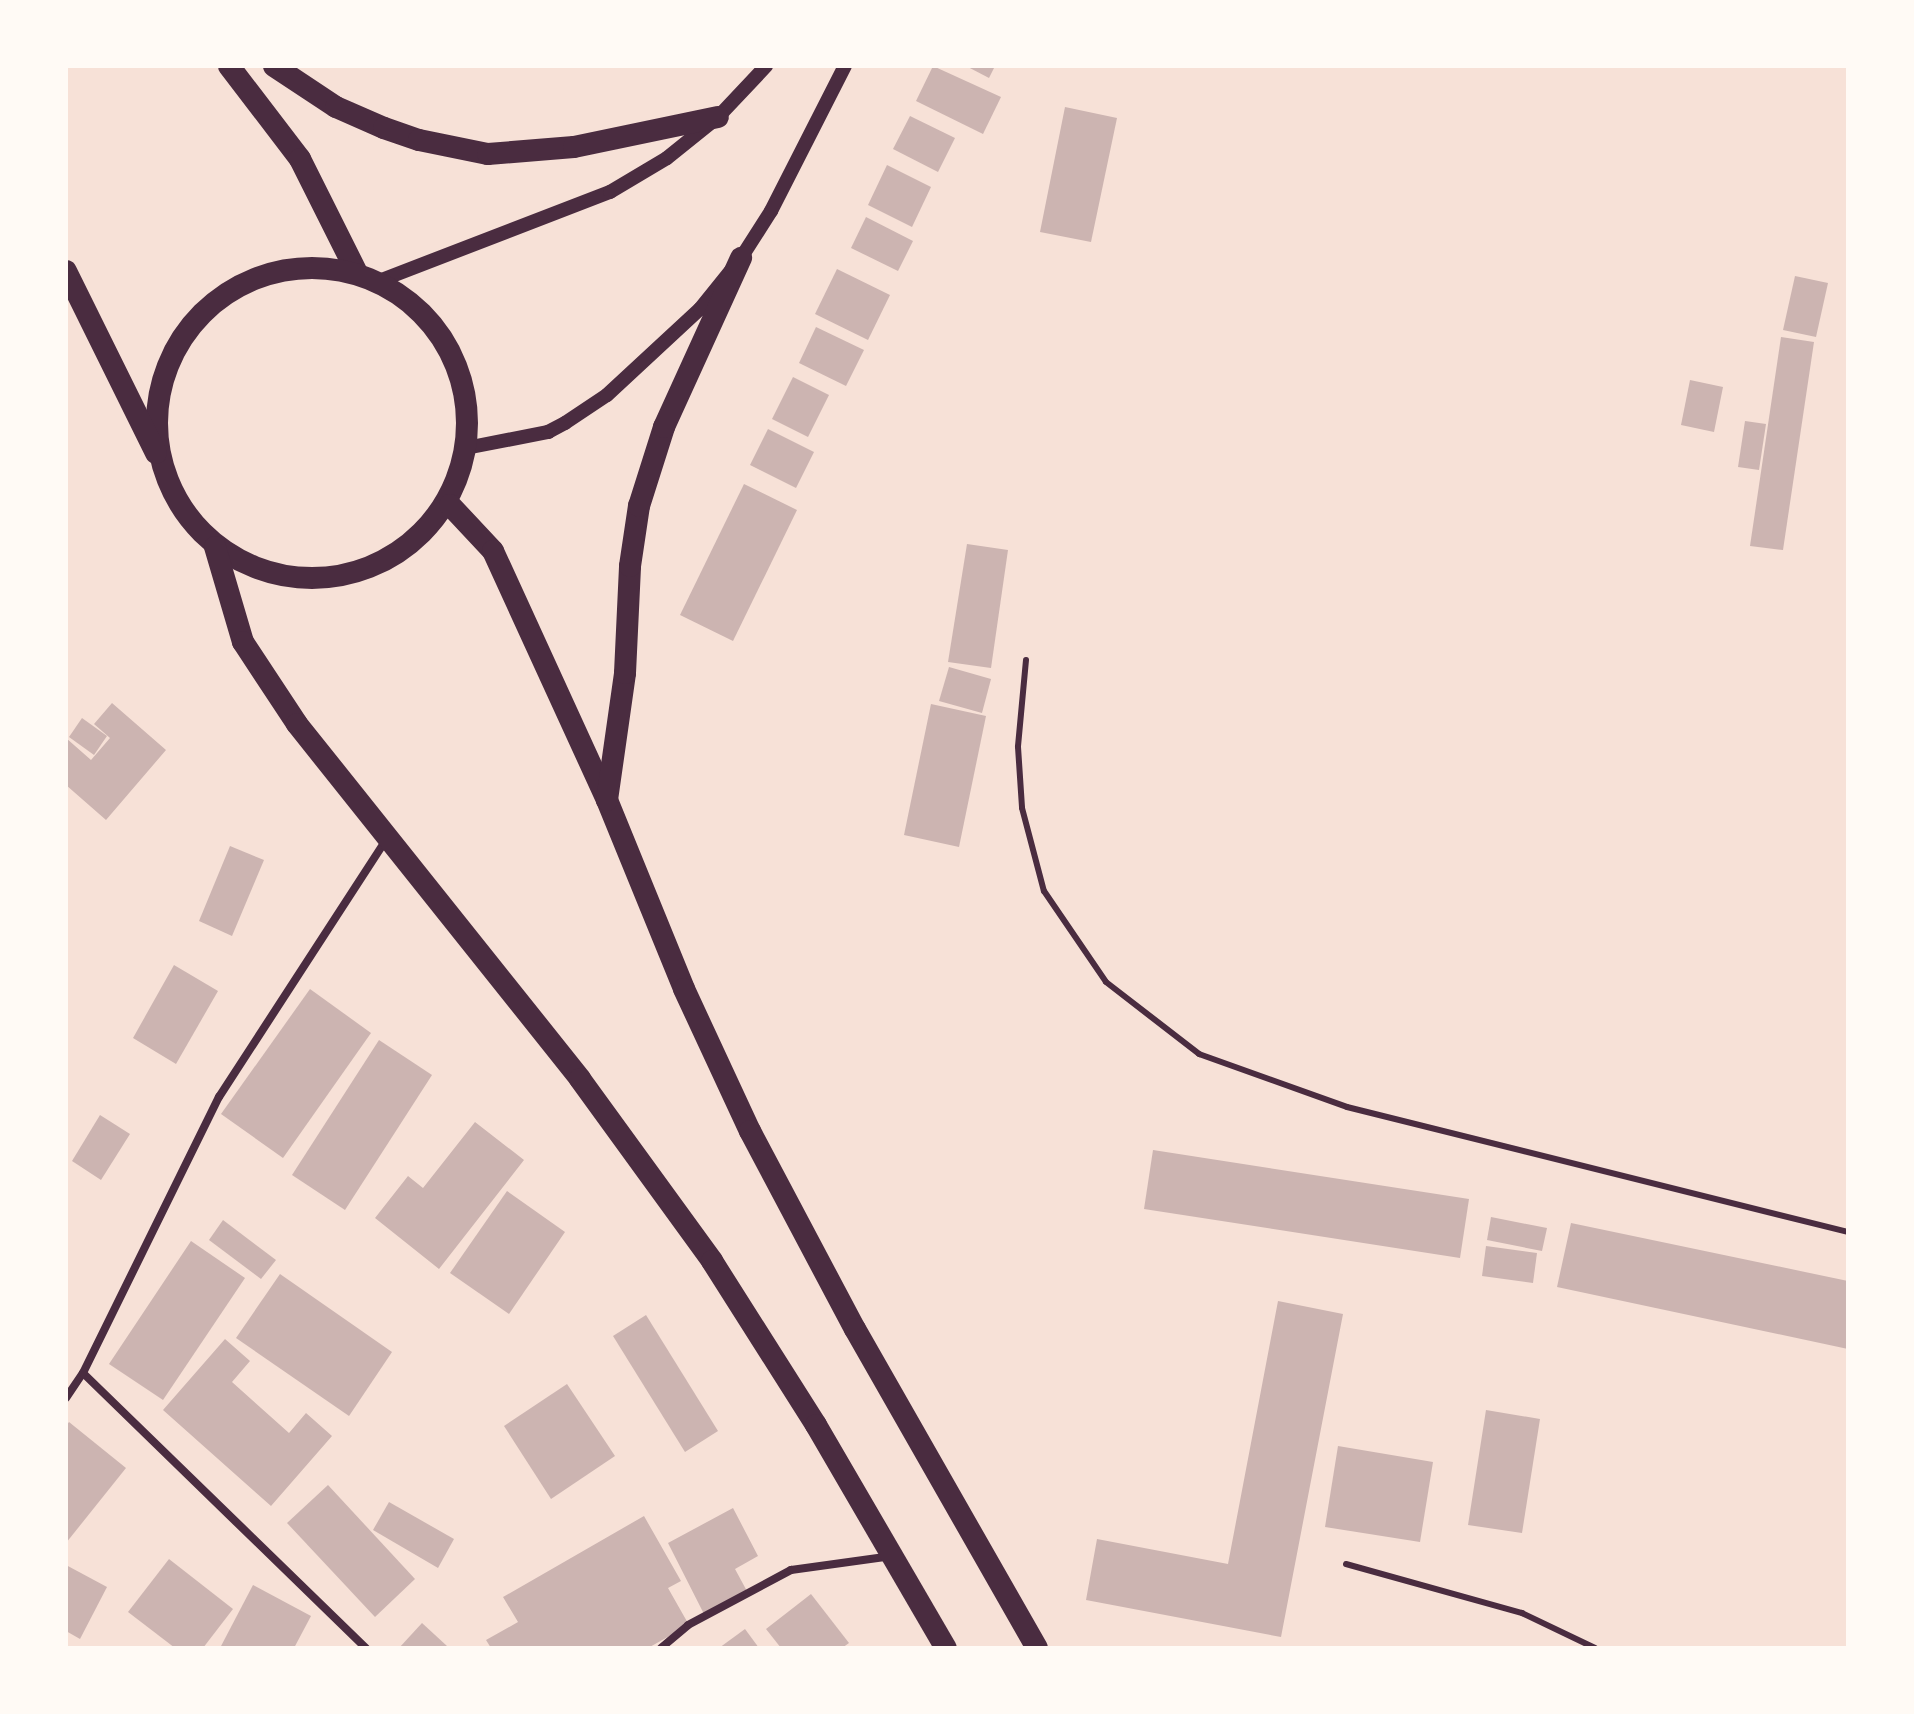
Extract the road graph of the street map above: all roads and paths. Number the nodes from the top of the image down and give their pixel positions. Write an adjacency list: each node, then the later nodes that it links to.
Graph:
1 (229, 66): 8 (highway)
2 (274, 66): 5 (highway)
3 (766, 66): 5 (street)
4 (845, 66): 6 (street)
5 (718, 117): 9 (street)
6 (741, 258): 10 (street); 15 (highway)
7 (66, 271): 11 (highway)
8 (357, 273): 9 (highway); 11 (highway)
9 (379, 281): 10 (highway)
10 (466, 448): 12 (highway)
11 (161, 463): 13 (highway)
12 (450, 505): 13 (highway); 15 (highway)
13 (215, 547): 16 (highway)
14 (1026, 660): 17 (lane)
15 (607, 800): 25 (highway)
16 (387, 838): 18 (street); 20 (highway)
17 (1848, 1232)
18 (83, 1373): 19 (street); 22 (street)
19 (66, 1398)
20 (892, 1556): 23 (street); 24 (highway)
21 (1346, 1564): 26 (lane)
22 (366, 1648)
23 (661, 1648)
24 (946, 1648)
25 (1037, 1648)
26 (1595, 1648)

